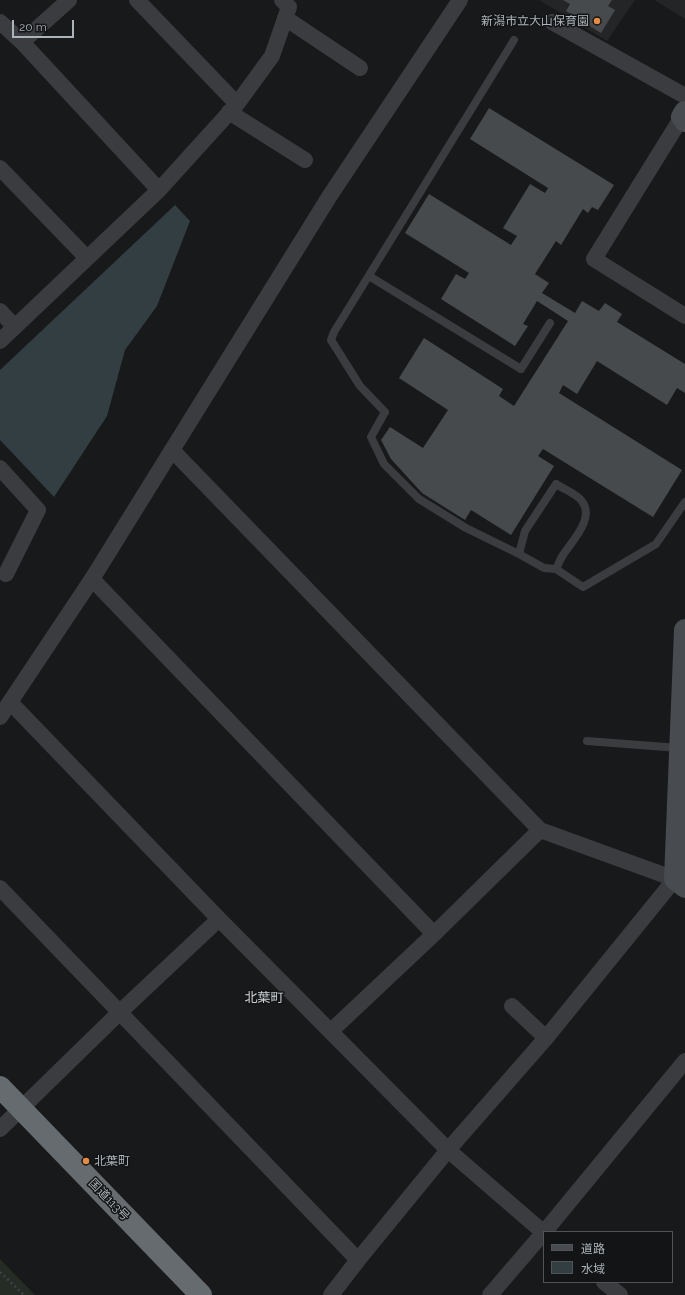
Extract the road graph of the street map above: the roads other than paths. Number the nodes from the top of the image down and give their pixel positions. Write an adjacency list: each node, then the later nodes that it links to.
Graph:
1 (69, 0): 9 (street)
2 (137, 0): 12 (street)
3 (282, 0): 5 (street)
4 (460, 0): 24 (street)
5 (285, 18): 10 (street); 12 (street)
6 (0, 22): 9 (street)
7 (552, 22): 11 (street)
8 (514, 40): 18 (lane)
9 (22, 42): 16 (street)
10 (360, 68)
11 (685, 96)
12 (233, 108): 14 (street); 16 (street)
13 (684, 117): 20 (street)
14 (305, 160)
15 (0, 168): 17 (street)
16 (159, 190): 17 (street)
17 (87, 258): 22 (street)
18 (369, 276): 21 (lane); 27 (lane)
19 (0, 311): 22 (street)
20 (685, 316)
21 (550, 323)
22 (15, 327): 23 (street)
23 (0, 342)
24 (172, 450): 30 (street); 37 (street)
25 (0, 468): 29 (street)
26 (685, 502): 28 (lane)
27 (519, 554): 28 (lane); 28 (lane)
28 (556, 569)
29 (2, 575)
30 (92, 579): 33 (street); 41 (street)
31 (685, 630): 32 (street)
32 (684, 660): 36 (street)
33 (10, 702): 34 (street); 40 (street)
34 (0, 716)
35 (587, 742): 36 (lane)
36 (680, 748): 38 (street)
37 (540, 830): 38 (street); 41 (street)
38 (680, 883): 45 (street)
39 (0, 888): 43 (street)
40 (219, 919): 43 (street); 44 (street)
41 (434, 934): 44 (street)
42 (512, 1006): 45 (street)
43 (120, 1012): 48 (street); 54 (street)
44 (331, 1031): 50 (street)
45 (546, 1038): 50 (street)
46 (685, 1061): 52 (street)
47 (0, 1087): 48 (highway, 国道113号)
48 (21, 1109): 49 (street); 56 (highway, 国道113号)
49 (0, 1130)
50 (448, 1150): 51 (street); 54 (street)
51 (543, 1231)
52 (545, 1231)
53 (543, 1233): 58 (street)
54 (358, 1260): 57 (street)
55 (605, 1283): 59 (street)
56 (201, 1295)
57 (331, 1295)
58 (490, 1295)
59 (620, 1295)

